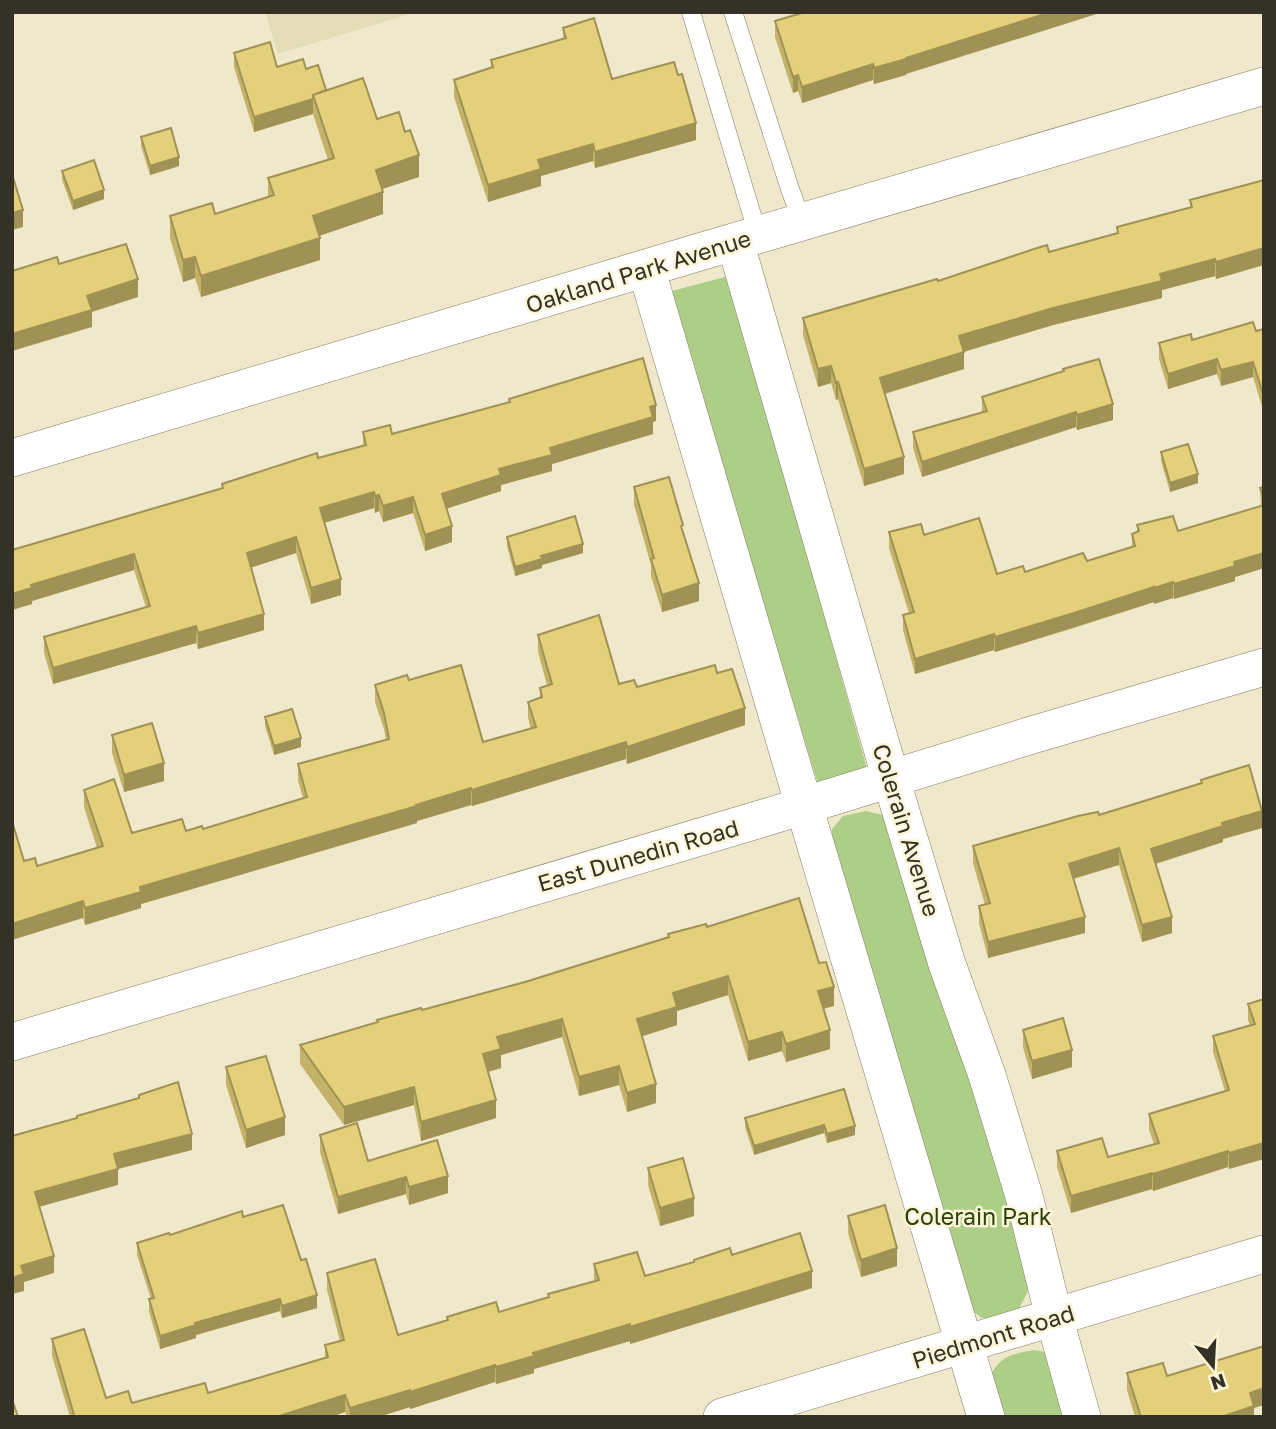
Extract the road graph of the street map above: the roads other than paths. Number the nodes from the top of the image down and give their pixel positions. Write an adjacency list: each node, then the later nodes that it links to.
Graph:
1 (691, 12): 5 (lane)
2 (733, 12): 4 (lane)
3 (1264, 86): 4 (street, Oakland Park Avenue)
4 (802, 222): 5 (street, Oakland Park Avenue)
5 (746, 238): 6 (street, Oakland Park Avenue); 9 (street, Colerain Avenue)
6 (646, 268): 7 (street, Oakland Park Avenue); 10 (street)
7 (12, 458)
8 (1264, 667): 9 (street, East Dunedin Road)
9 (891, 779): 10 (street, East Dunedin Road); 13 (street, Colerain Avenue)
10 (804, 806): 11 (street, East Dunedin Road); 14 (street)
11 (12, 1042)
12 (1264, 1254): 13 (street, Piedmont Road)
13 (1054, 1317): 14 (street, Piedmont Road); 17 (street, Colerain Avenue)
14 (965, 1344): 15 (street, Piedmont Road); 16 (street)
15 (722, 1417)
16 (986, 1417)
17 (1082, 1417)

